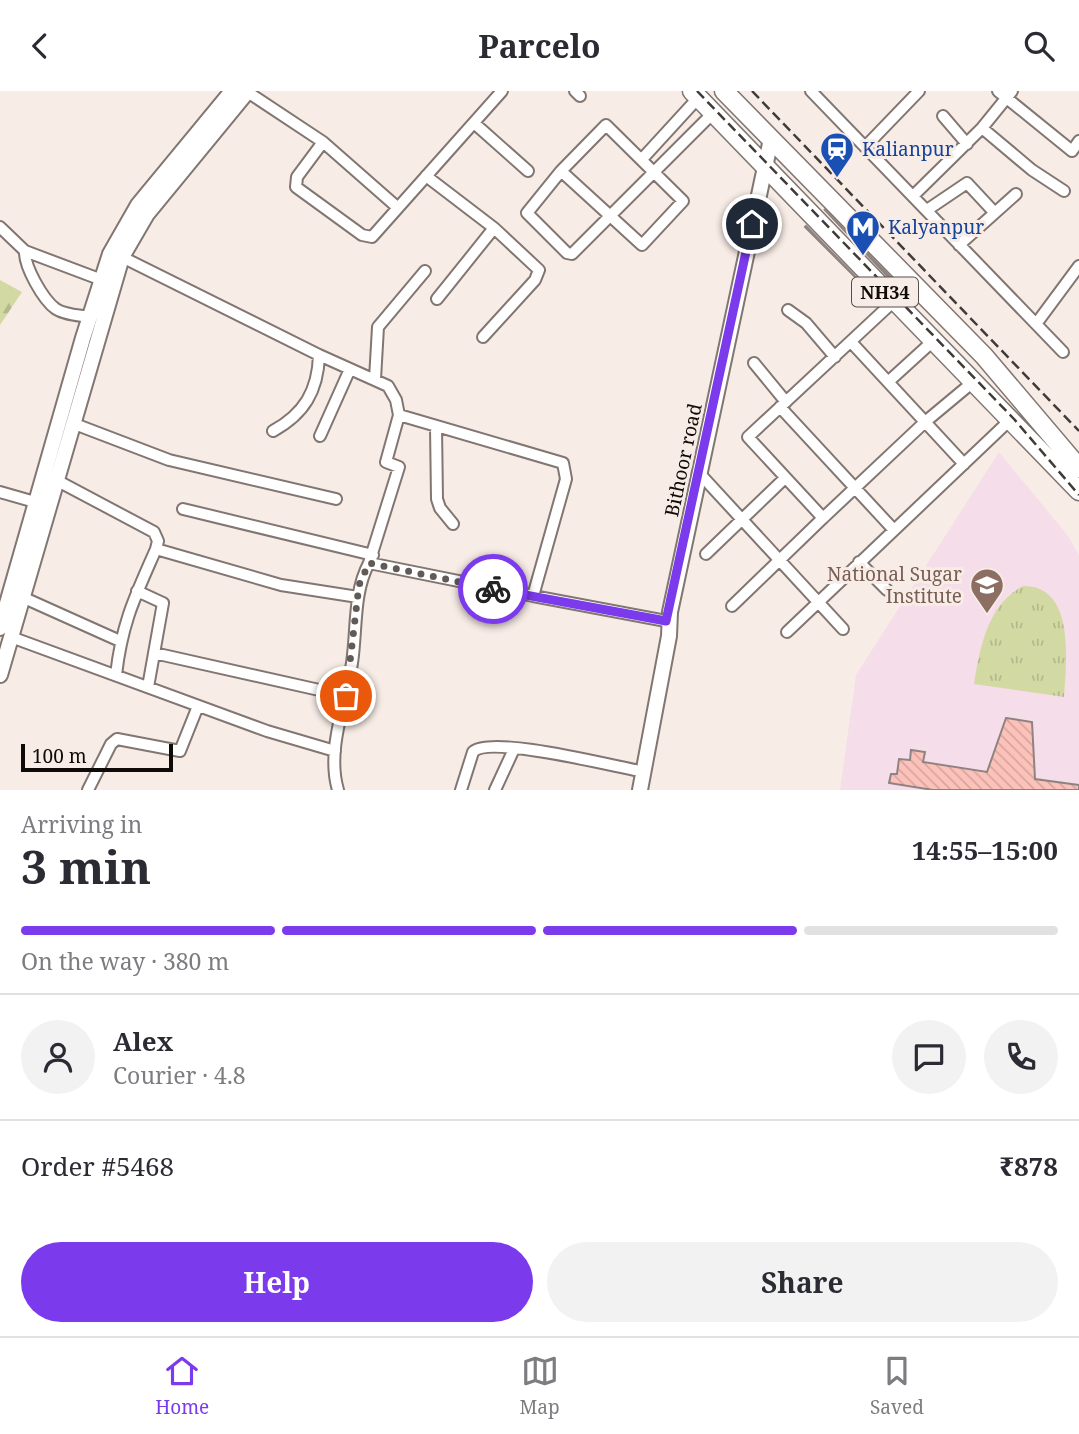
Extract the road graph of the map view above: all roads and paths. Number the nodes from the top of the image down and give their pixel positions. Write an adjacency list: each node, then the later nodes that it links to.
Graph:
1 (232, 91): 38 (street)
2 (247, 91): 15 (street); 35 (street)
3 (502, 91): 11 (street)
4 (724, 91): 13 (highway, NH34)
5 (811, 91): 17 (street)
6 (919, 91): 17 (street)
7 (695, 94): 9 (highway, NH34); 18 (street)
8 (1005, 94): 12 (street); 14 (street)
9 (713, 113): 19 (highway, NH34); 22 (street)
10 (943, 116): 16 (street)
11 (474, 123): 20 (street); 23 (street)
12 (982, 128): 16 (street); 24 (street)
13 (771, 139): 19 (street, Bithoor road); 64 (highway, NH34)
14 (1079, 141)
15 (323, 142): 27 (street); 27 (street)
16 (967, 144): 26 (street)
17 (866, 146): 26 (street)
18 (642, 158): 21 (street); 22 (street)
19 (764, 167): 40 (highway, NH34); 65 (street, Bithoor road)
20 (528, 171)
21 (561, 171): 30 (street); 30 (street)
22 (655, 171): 30 (street); 30 (street)
23 (426, 176): 27 (street); 32 (street)
24 (1064, 191)
25 (1016, 194): 29 (street)
26 (914, 195): 28 (street)
27 (397, 207)
28 (928, 210): 29 (street); 33 (street)
29 (995, 212): 33 (street)
30 (611, 217)
31 (0, 227): 34 (street)
32 (494, 228): 39 (street); 44 (street)
33 (960, 244): 43 (street)
34 (25, 251): 38 (street); 42 (street)
35 (122, 257): 48 (street); 59 (street)
36 (1079, 266): 43 (street)
37 (425, 271): 52 (street)
38 (102, 280): 42 (street)
39 (437, 299)
40 (894, 301): 45 (highway, NH34); 46 (street)
41 (789, 310): 49 (street)
42 (90, 317): 72 (street)
43 (1036, 324): 47 (street)
44 (483, 337)
45 (933, 341): 53 (street); 54 (highway, NH34)
46 (851, 342): 49 (street); 53 (street)
47 (1063, 352)
48 (318, 355): 51 (street); 61 (street)
49 (835, 357): 55 (street)
50 (754, 363): 55 (street)
51 (350, 369): 52 (street); 62 (street)
52 (375, 379): 56 (street)
53 (888, 382): 58 (street)
54 (973, 382): 57 (highway, NH34); 58 (street)
55 (783, 404): 66 (street); 68 (street)
56 (399, 415): 60 (street); 80 (street)
57 (1010, 421): 63 (street); 69 (highway, NH34)
58 (925, 422): 63 (street); 68 (street)
59 (72, 423): 67 (street); 71 (street)
60 (436, 427): 76 (street); 85 (street)
61 (273, 431)
62 (320, 436)
63 (964, 464): 77 (street)
64 (1079, 468)
65 (700, 474): 75 (street); 90 (street, Bithoor road)
66 (785, 478): 74 (street); 75 (street)
67 (56, 480): 72 (street); 78 (street)
68 (853, 488): 74 (street); 77 (street)
69 (1079, 491)
70 (0, 492): 72 (street)
71 (336, 499)
72 (42, 504): 86 (street); 93 (street)
73 (183, 509): 80 (street)
74 (823, 518): 81 (street)
75 (742, 519): 79 (street); 81 (street)
76 (453, 524)
77 (893, 529): 82 (street)
78 (156, 549): 84 (street); 87 (street)
79 (706, 554)
80 (371, 559): 85 (street); 87 (street)
81 (780, 561): 88 (street); 89 (street)
82 (859, 562): 83 (street); 88 (street)
83 (887, 590)
84 (137, 591): 94 (street); 95 (street)
85 (533, 596): 90 (street)
86 (22, 597): 93 (street); 94 (street)
87 (358, 597): 99 (street)
88 (818, 603): 91 (street); 92 (street)
89 (732, 606)
90 (668, 617): 103 (street); 109 (street, Bithoor road)
91 (842, 629)
92 (787, 632)
93 (5, 633): 96 (street); 97 (street)
94 (120, 641): 97 (street)
95 (154, 653): 98 (street); 99 (street)
96 (0, 675)
97 (116, 675): 98 (street)
98 (148, 688): 100 (street)
99 (346, 696): 102 (street)
100 (198, 706): 102 (street); 104 (street)
101 (514, 749): 103 (street); 106 (street); 107 (street)
102 (335, 751): 105 (street)
103 (635, 770): 108 (street)
104 (88, 790)
105 (338, 790)
106 (461, 790)
107 (495, 790)
108 (631, 790)
109 (640, 790)

